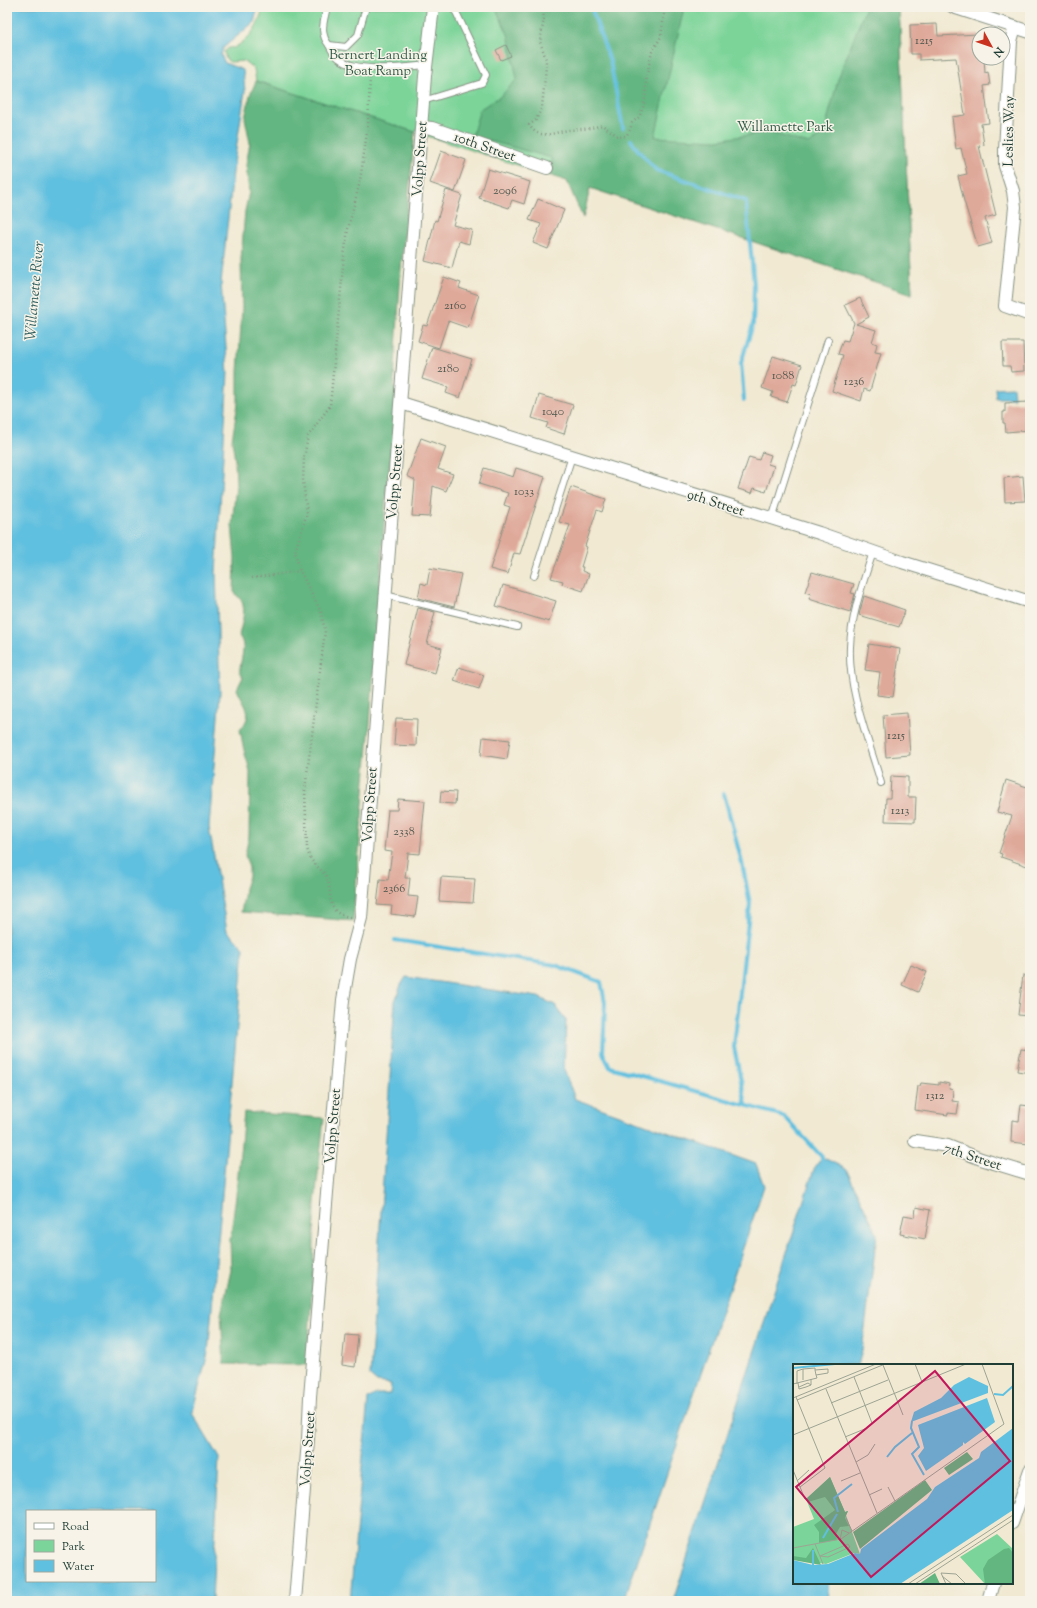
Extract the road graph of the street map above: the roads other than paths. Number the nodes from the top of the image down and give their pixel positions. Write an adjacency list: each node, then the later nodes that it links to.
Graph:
1 (328, 7): 8 (lane)
2 (366, 7): 8 (lane)
3 (433, 7): 9 (street, Volpp Street)
4 (450, 7): 10 (lane)
5 (953, 7): 6 (street)
6 (1015, 27): 7 (street); 13 (street, Leslies Way)
7 (1030, 32)
8 (329, 45): 9 (lane)
9 (427, 65): 10 (street, Volpp Street)
10 (423, 101): 11 (street, Volpp Street)
11 (422, 127): 12 (street, 10th Street); 15 (street, Volpp Street)
12 (547, 168)
13 (1030, 315)
14 (828, 340): 17 (lane)
15 (401, 403): 16 (street, 9th Street); 20 (street, Volpp Street)
16 (572, 456): 17 (street, 9th Street); 19 (lane)
17 (772, 519): 18 (street, 9th Street)
18 (873, 552): 21 (street, 9th Street); 23 (lane)
19 (534, 576)
20 (384, 595): 22 (lane); 29 (street, Volpp Street)
21 (1030, 602)
22 (517, 627)
23 (881, 783)
24 (916, 1141): 25 (street, 7th Street)
25 (1030, 1174)
26 (1030, 1470): 27 (street)
27 (1013, 1520)
28 (993, 1584): 30 (street)
29 (295, 1601)
30 (988, 1601)

